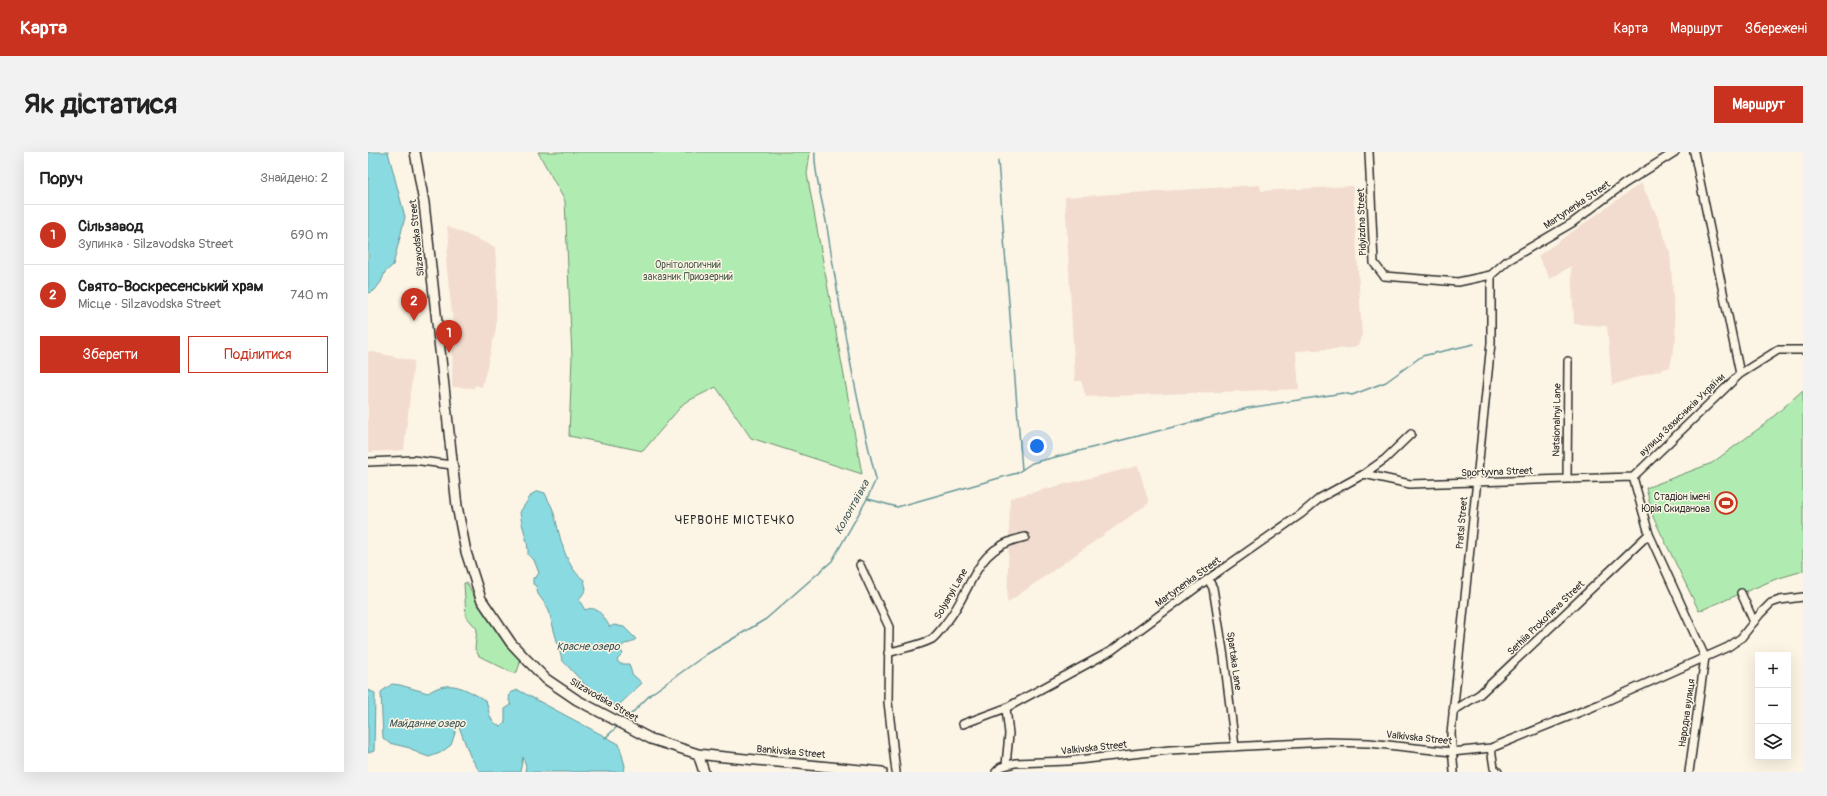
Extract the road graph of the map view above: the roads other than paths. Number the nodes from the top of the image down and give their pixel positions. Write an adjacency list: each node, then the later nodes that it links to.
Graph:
1 (415, 152): 11 (main road, Silzavodska Street)
2 (1369, 152): 5 (street, Pidyizdna Street)
3 (1675, 152): 5 (street, Martynenka Street)
4 (1694, 152): 8 (street, вулиця Захисників України)
5 (1491, 275): 15 (street, Pratsi Street)
6 (1803, 350): 8 (street)
7 (1568, 361): 14 (street, Natsionalnyi Lane)
8 (1740, 374): 13 (street, вулиця Захисників України)
9 (1411, 434): 12 (street, Martynenka Street)
10 (368, 462): 11 (street)
11 (452, 465): 31 (main road, Silzavodska Street)
12 (1364, 474): 15 (street, Sportyvna Street); 19 (street, Martynenka Street)
13 (1633, 477): 14 (street, Sportyvna Street); 16 (street)
14 (1567, 479): 15 (street, Sportyvna Street)
15 (1476, 483): 26 (street, Pratsi Street)
16 (1649, 534): 24 (street); 26 (street, Serhiia Prokofieva Street)
17 (1025, 537): 23 (street, Solyanyi Lane)
18 (860, 565): 23 (street)
19 (1208, 579): 25 (street, Martynenka Street); 28 (street, Spartaka Lane)
20 (1741, 593): 22 (street)
21 (1803, 597): 22 (street, Valkivska Street)
22 (1754, 622): 24 (street, Valkivska Street)
23 (888, 653): 36 (street)
24 (1705, 657): 29 (street, Valkivska Street); 40 (street, Народна вулиця)
25 (1006, 708): 27 (street, Martynenka Street); 32 (street)
26 (1453, 711): 30 (street, Pratsi Street)
27 (963, 724)
28 (1235, 747): 30 (street, Valkivska Street); 32 (street, Valkivska Street)
29 (1492, 748): 30 (street, Valkivska Street); 39 (street)
30 (1452, 752): 38 (street, Pratsi Street)
31 (698, 754): 33 (main road, Bankivska Street); 34 (main road)
32 (1006, 765): 37 (street)
33 (856, 770): 35 (main road, Bankivska Street)
34 (704, 772)
35 (882, 772)
36 (896, 772)
37 (996, 772)
38 (1454, 772)
39 (1498, 772)
40 (1689, 772)

